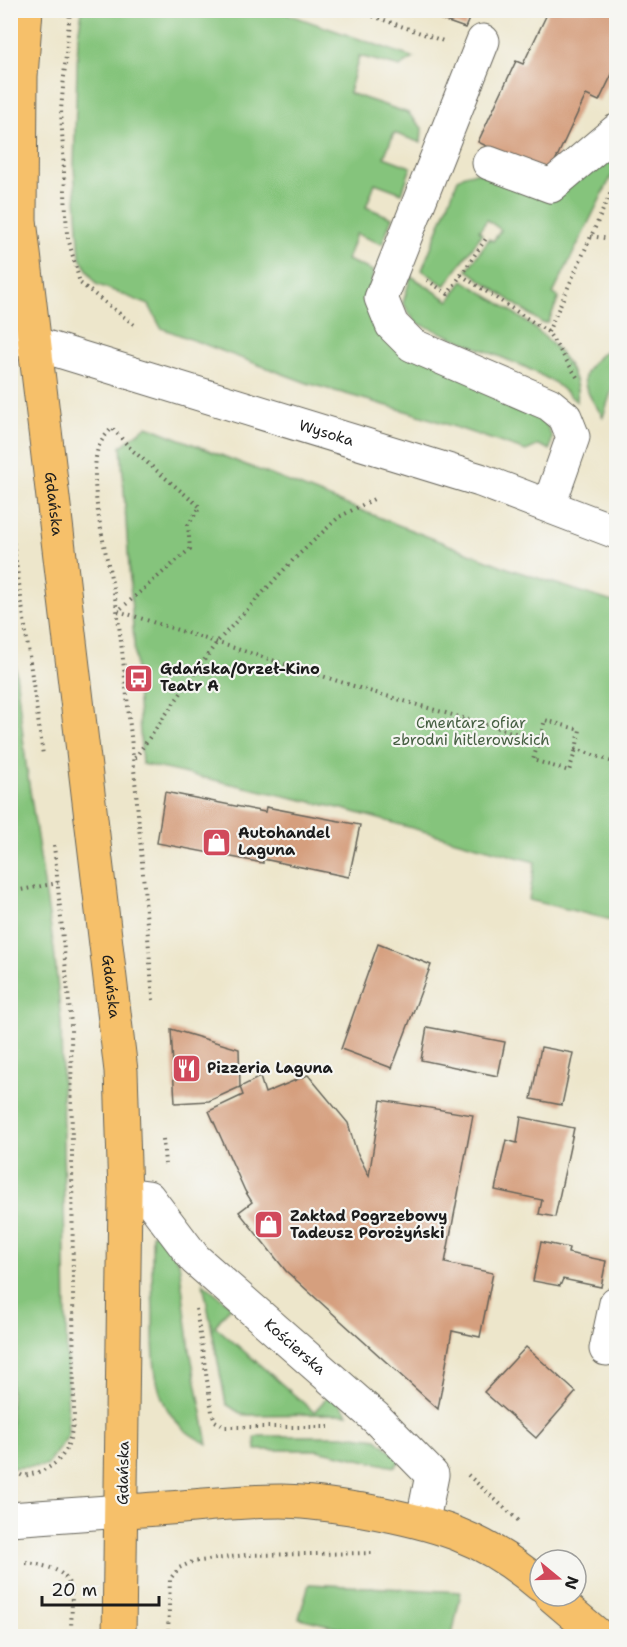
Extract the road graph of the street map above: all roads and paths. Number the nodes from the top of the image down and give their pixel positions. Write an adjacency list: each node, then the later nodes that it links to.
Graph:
1 (26, 10): 16 (main road, Gdańska)
2 (70, 10): 14 (path)
3 (356, 10): 4 (path)
4 (480, 47): 18 (street)
5 (616, 131): 6 (street)
6 (489, 164)
7 (616, 181): 8 (path)
8 (591, 236): 10 (path); 15 (path)
9 (487, 237): 11 (path)
10 (616, 240)
11 (460, 274): 12 (path); 13 (path)
12 (424, 278)
13 (509, 304)
14 (137, 327)
15 (548, 332)
16 (22, 338): 18 (street, Wysoka); 34 (main road, Gdańska)
17 (376, 498): 22 (path)
18 (549, 505): 20 (street, Wysoka)
19 (10, 519): 27 (path)
20 (616, 532)
21 (118, 611): 21 (path); 22 (path); 25 (path)
22 (217, 642): 23 (path); 25 (path)
23 (539, 740): 24 (path); 24 (path)
24 (576, 749): 26 (path)
25 (135, 759): 31 (path)
26 (616, 763)
27 (45, 767)
28 (53, 837): 29 (path)
29 (58, 883): 30 (path); 39 (path)
30 (10, 892)
31 (153, 1009)
32 (162, 1128): 33 (path)
33 (169, 1173)
34 (125, 1194): 35 (street, Kościerska); 41 (main road, Gdańska)
35 (195, 1259): 38 (street, Kościerska); 38 (path)
36 (616, 1303): 37 (street)
37 (606, 1349)
38 (376, 1418): 43 (street, Kościerska)
39 (10, 1469)
40 (460, 1469): 44 (path)
41 (122, 1511): 42 (street); 43 (main road); 50 (main road, Gdańska)
42 (10, 1519)
43 (423, 1521): 47 (main road)
44 (529, 1530)
45 (381, 1553): 51 (path)
46 (26, 1563): 49 (path)
47 (528, 1575)
48 (566, 1608): 52 (main road)
49 (70, 1636)
50 (119, 1636)
51 (168, 1636)
52 (598, 1636)

